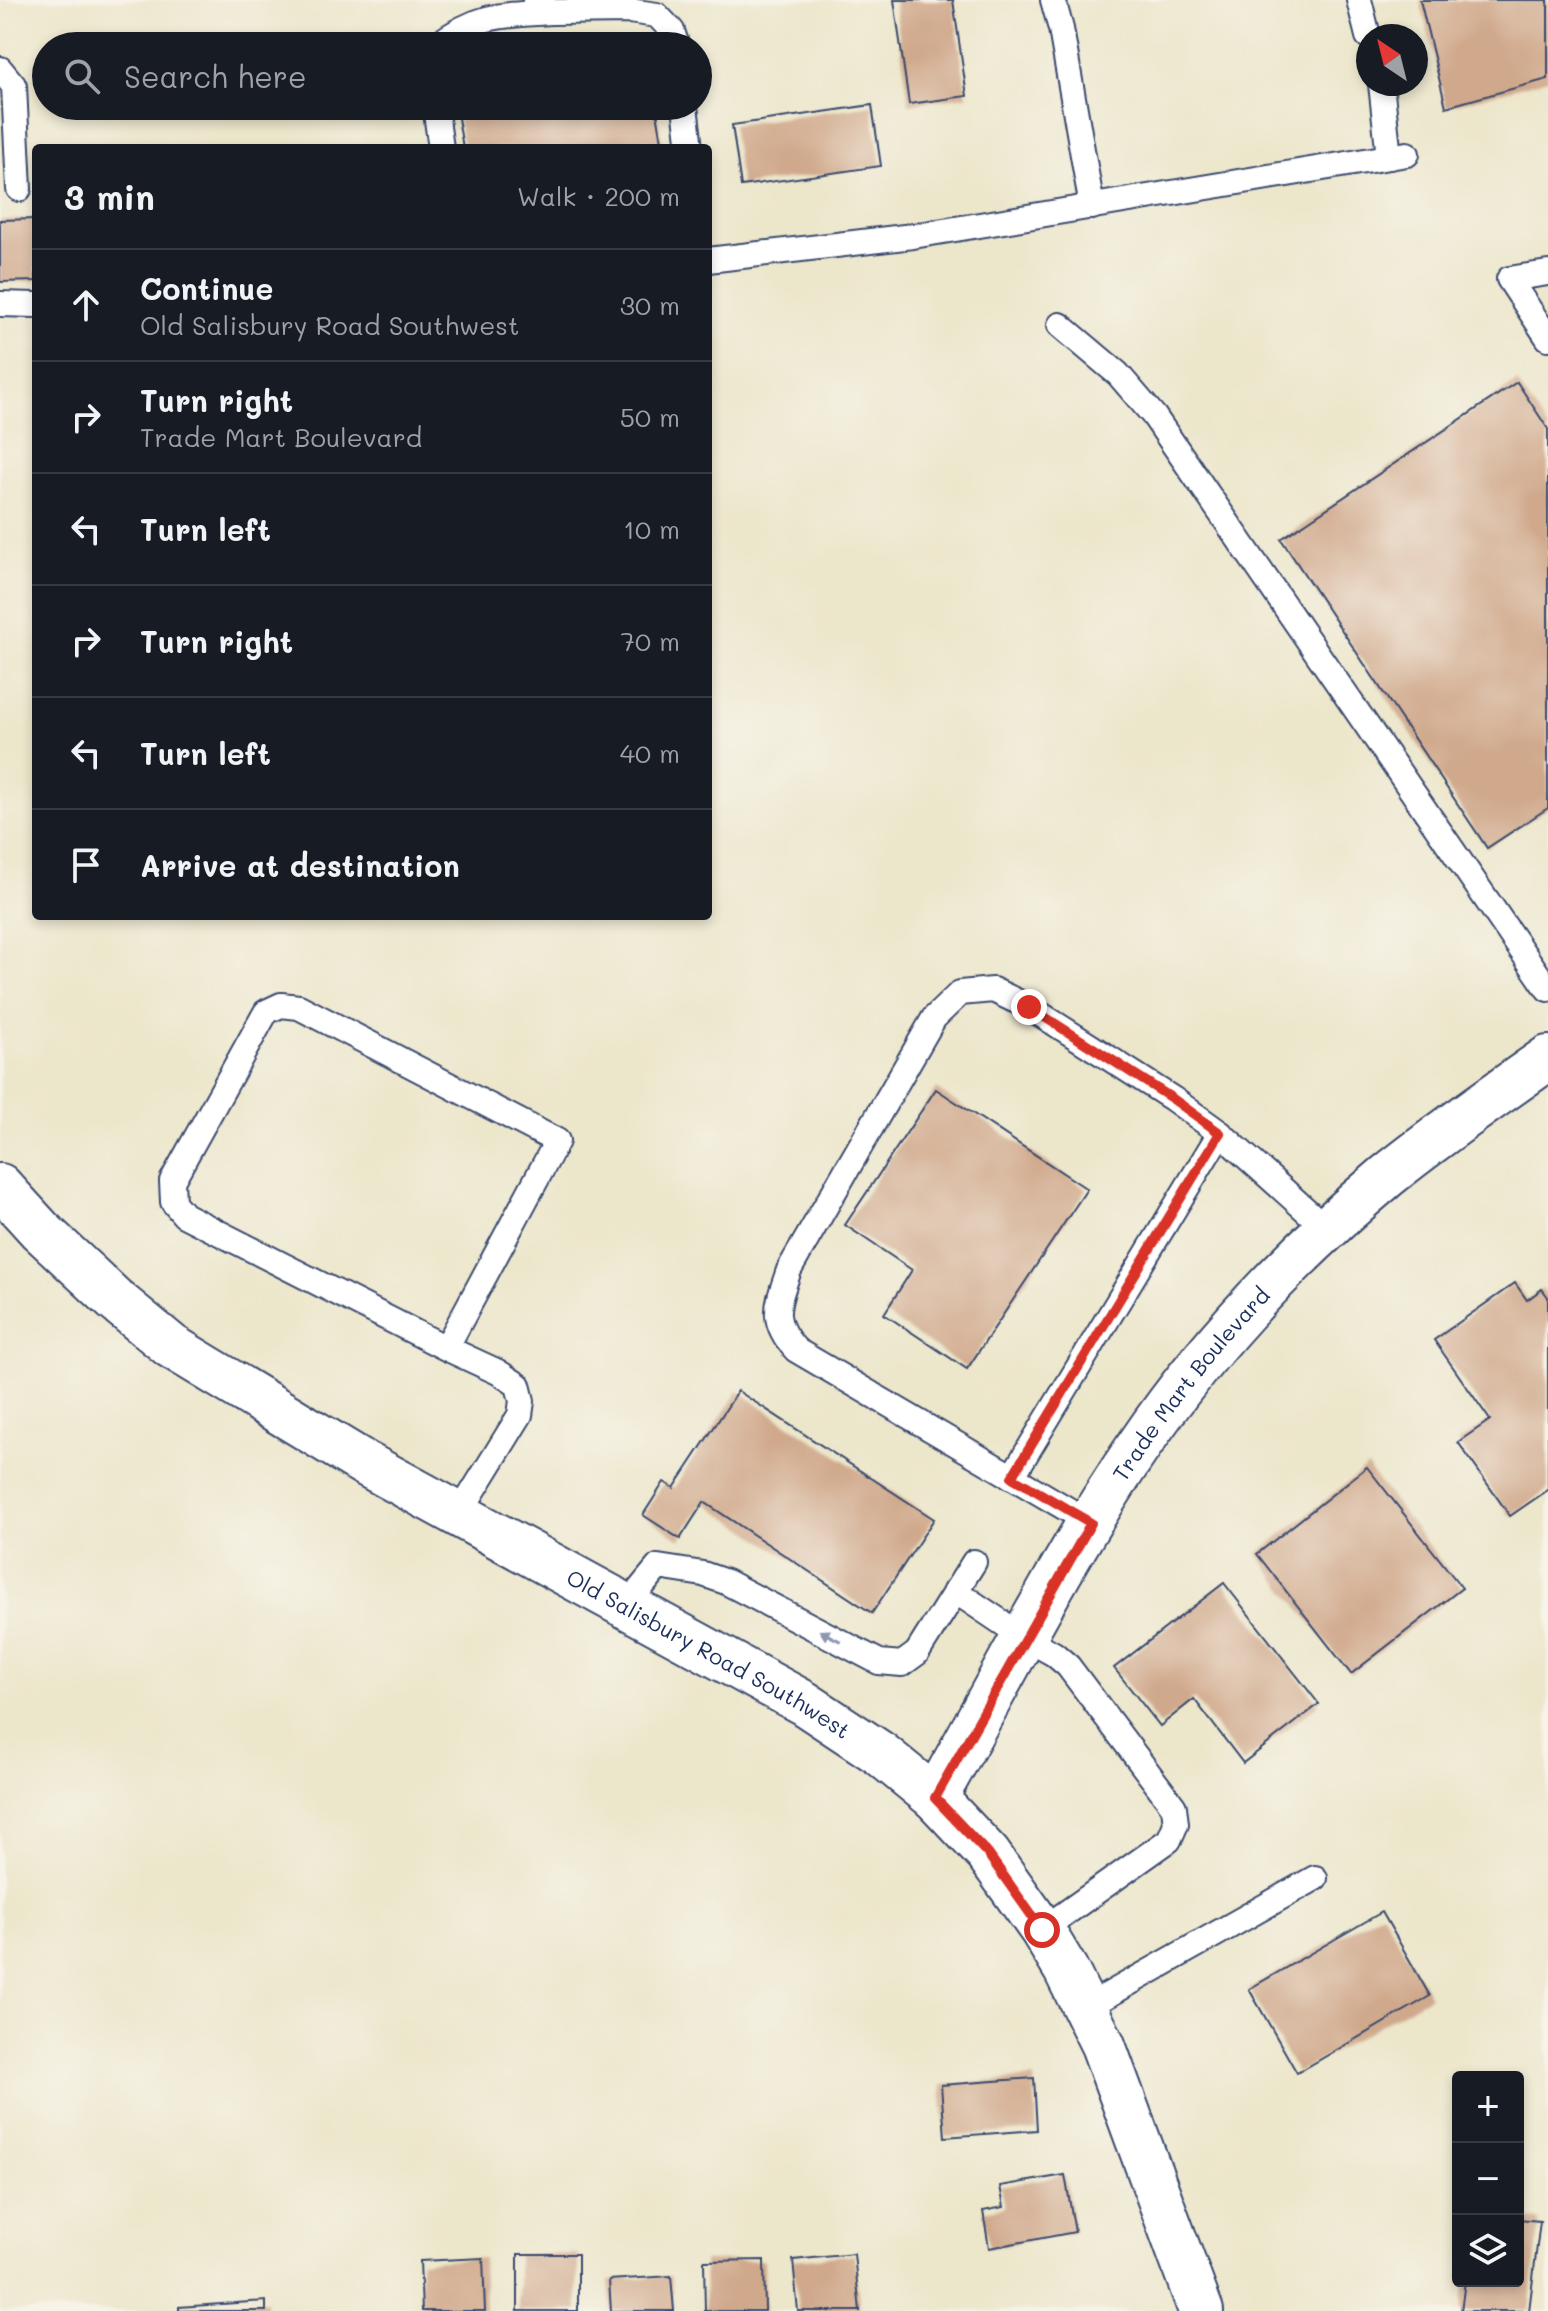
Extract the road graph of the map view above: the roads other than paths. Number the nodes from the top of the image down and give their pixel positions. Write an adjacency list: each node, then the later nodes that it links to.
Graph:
1 (1053, 0): 14 (lane)
2 (1359, 0): 4 (lane)
3 (543, 6): 5 (lane); 6 (lane)
4 (1365, 24)
5 (453, 32)
6 (672, 32)
7 (0, 69): 13 (lane)
8 (1384, 96): 14 (lane)
9 (437, 120): 11 (lane)
10 (687, 120): 12 (lane)
11 (440, 144)
12 (690, 144)
13 (19, 189)
14 (1092, 207): 15 (lane)
15 (712, 260)
16 (1548, 273): 20 (lane)
17 (0, 304): 18 (lane)
18 (32, 305)
19 (1060, 325): 21 (lane)
20 (1548, 338)
21 (1548, 989)
22 (1548, 1058): 25 (street, Trade Mart Boulevard)
23 (1220, 1133): 25 (lane); 27 (lane); 27 (lane)
24 (0, 1186): 28 (street, Old Salisbury Road Southwest)
25 (1327, 1229): 29 (street, Trade Mart Boulevard)
26 (446, 1348): 26 (lane); 28 (lane)
27 (1012, 1477): 29 (lane)
28 (459, 1514): 32 (street, Old Salisbury Road Southwest)
29 (1091, 1523): 33 (street, Trade Mart Boulevard)
30 (974, 1562): 31 (lane)
31 (955, 1591): 32 (lane, one-way to 32); 33 (lane)
32 (626, 1606): 34 (street, Old Salisbury Road Southwest)
33 (1025, 1638): 34 (street, Trade Mart Boulevard); 36 (lane)
34 (935, 1798): 36 (street, Old Salisbury Road Southwest)
35 (1315, 1878): 37 (lane)
36 (1042, 1930): 37 (street, Old Salisbury Road Southwest)
37 (1085, 2008): 38 (street, Old Salisbury Road Southwest)
38 (1201, 2311)

